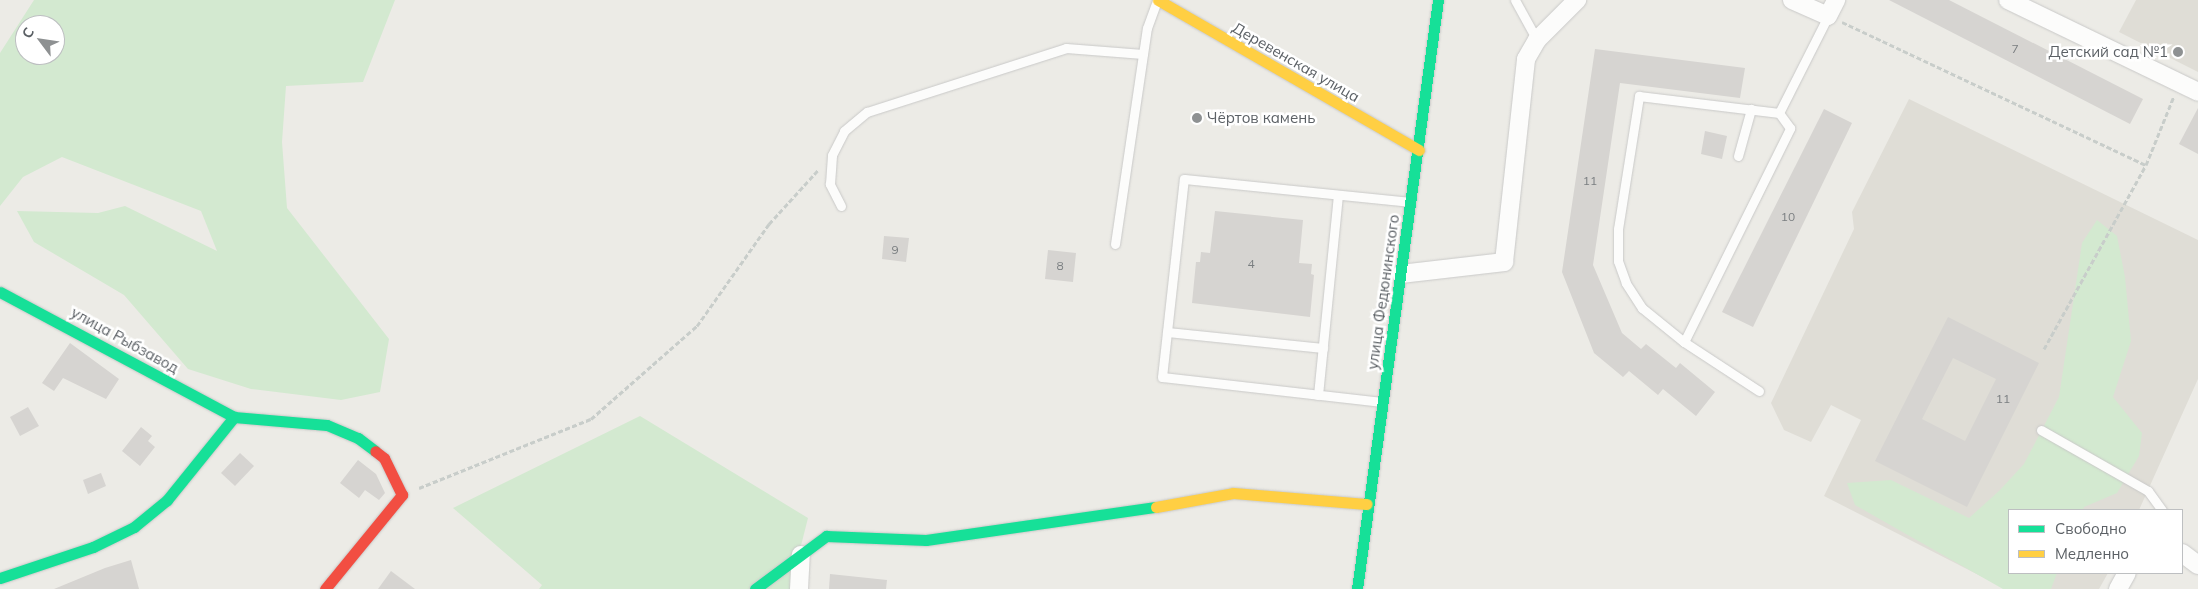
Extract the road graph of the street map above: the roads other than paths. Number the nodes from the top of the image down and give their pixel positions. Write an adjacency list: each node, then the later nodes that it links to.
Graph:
1 (1158, 0): 10 (lane); 14 (street, Деревенская улица)
2 (1438, 0): 14 (street, улица Федюнинского)
3 (1516, 0): 9 (lane)
4 (1577, 0): 9 (street)
5 (1792, 0): 8 (street)
6 (2008, 0): 7 (street)
7 (2032, 5): 11 (street)
8 (1832, 8): 13 (lane)
9 (1537, 40): 20 (street)
10 (1143, 54): 18 (lane); 19 (lane)
11 (2198, 92)
12 (1751, 109): 13 (lane); 15 (lane); 23 (lane)
13 (1779, 113): 23 (lane)
14 (1419, 150): 17 (street, улица Федюнинского)
15 (1738, 156)
16 (1338, 194): 17 (lane); 22 (lane); 24 (lane)
17 (1412, 202): 20 (street, улица Федюнинского)
18 (841, 206)
19 (1115, 244)
20 (1401, 274): 27 (street, улица Федюнинского)
21 (0, 292): 28 (street, улица Рыбзавод)
22 (1167, 332): 24 (lane); 26 (lane)
23 (1684, 342): 25 (lane)
24 (1323, 348): 26 (lane)
25 (1759, 391)
26 (1318, 395): 27 (lane)
27 (1382, 402): 30 (street, улица Федюнинского)
28 (234, 416): 36 (street); 37 (street, улица Рыбзавод)
29 (2041, 430): 31 (lane)
30 (1367, 504): 33 (street); 40 (street, улица Федюнинского)
31 (2161, 509)
32 (2183, 554): 34 (street)
33 (801, 555): 38 (street); 39 (street)
34 (2198, 565)
35 (2126, 574): 41 (street)
36 (0, 578)
37 (325, 589)
38 (755, 589)
39 (799, 589)
40 (1357, 589)
41 (2118, 589)

